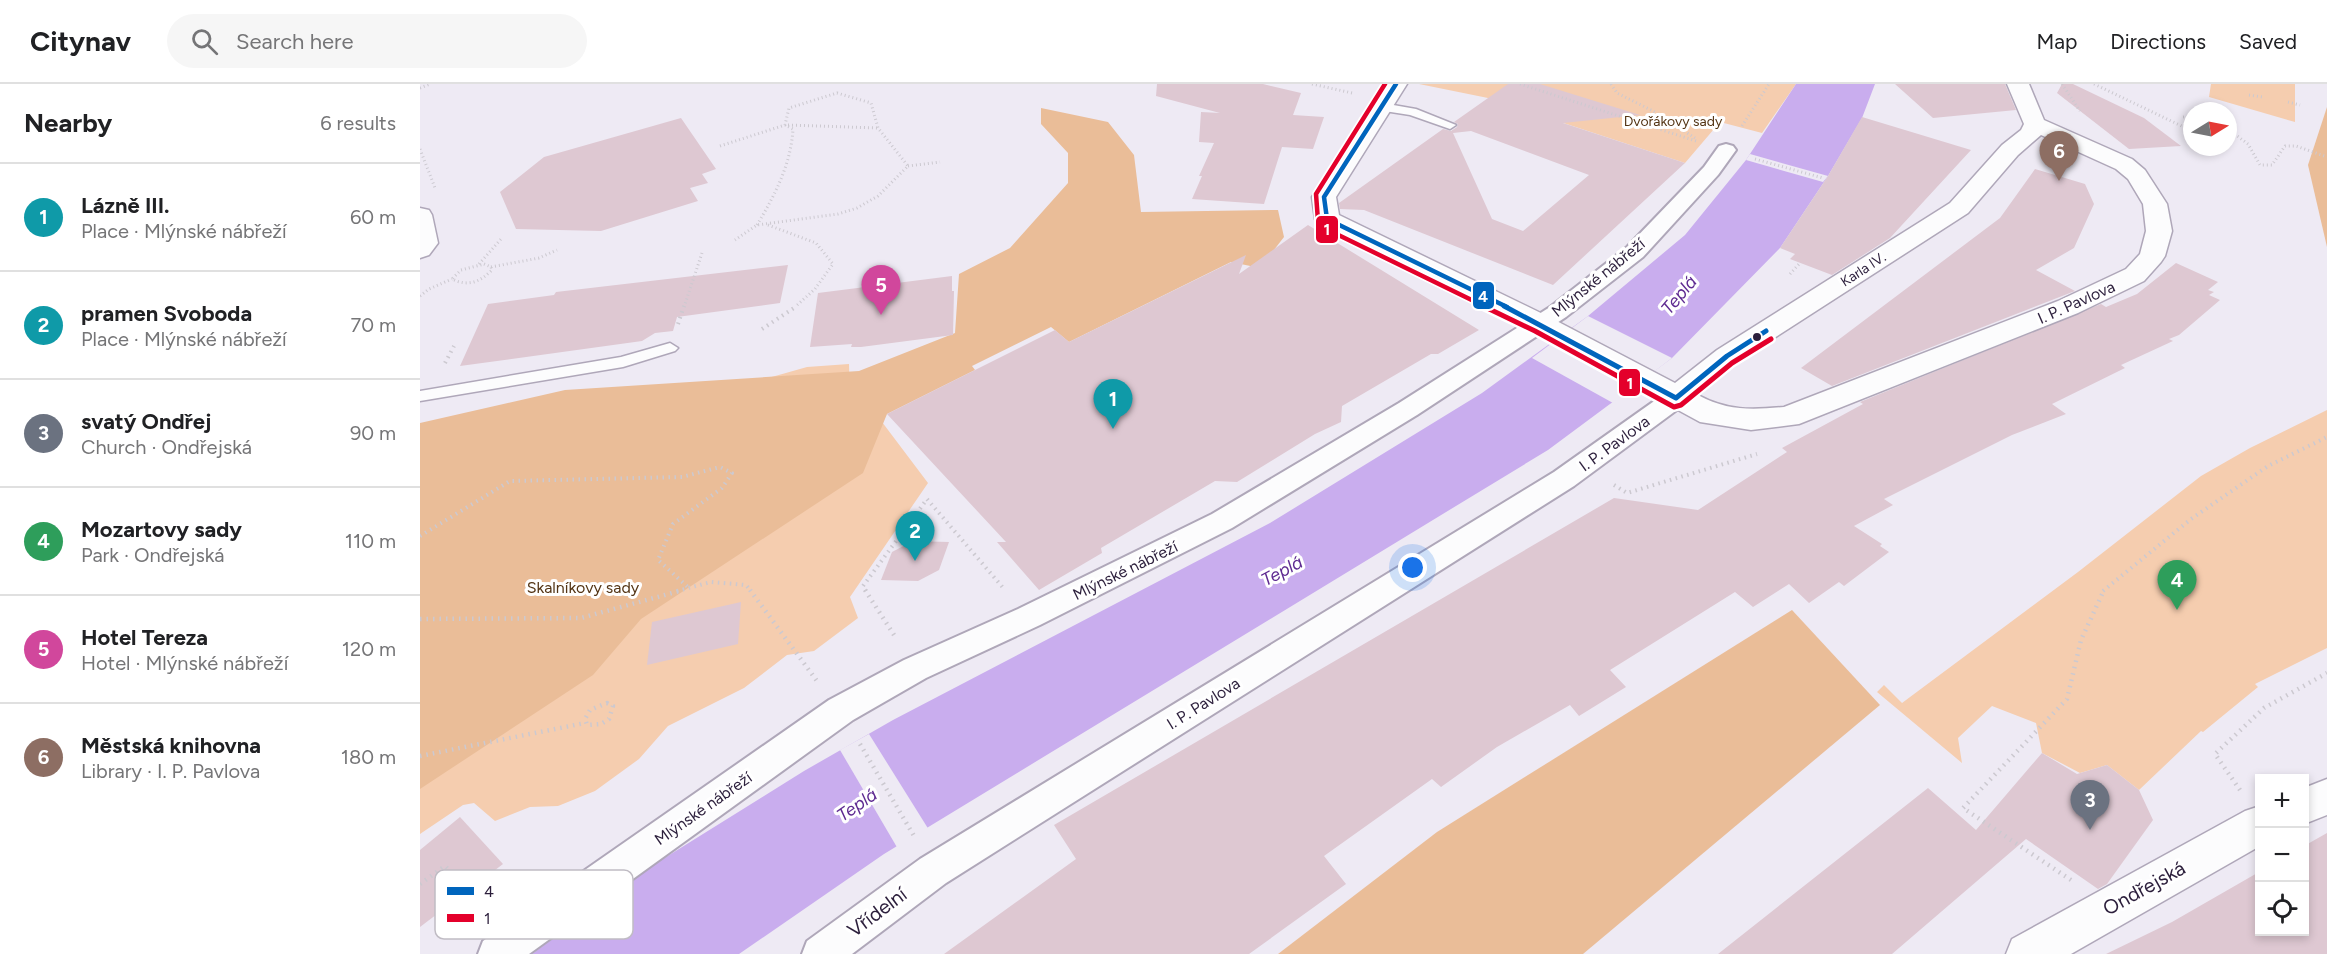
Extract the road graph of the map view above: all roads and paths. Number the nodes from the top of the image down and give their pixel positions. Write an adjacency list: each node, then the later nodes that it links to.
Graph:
1 (430, 84): 8 (path)
2 (1370, 84): 9 (street)
3 (1520, 84): 19 (path)
4 (1611, 84): 21 (path)
5 (1769, 84): 23 (path)
6 (2018, 84): 14 (street)
7 (2094, 84): 17 (path)
8 (420, 88)
9 (1391, 93): 16 (lane); 42 (street)
10 (2249, 95): 11 (path)
11 (2262, 97)
12 (2288, 102): 13 (path)
13 (2300, 105)
14 (2035, 124): 45 (street, Karla IV.); 45 (street, I. P. Pavlova)
15 (784, 125): 18 (path); 18 (path); 22 (path); 31 (path)
16 (1450, 125)
17 (2183, 127)
18 (878, 128): 27 (path)
19 (1656, 128)
20 (2237, 134): 24 (path)
21 (1704, 144)
22 (720, 146)
23 (1726, 150): 42 (street, Mlýnské nábřeží)
24 (2327, 157)
25 (1751, 158): 28 (path)
26 (940, 162): 27 (path)
27 (908, 166): 30 (path)
28 (1823, 178)
29 (421, 220): 34 (street)
30 (768, 224): 31 (path); 41 (path)
31 (757, 225): 33 (path)
32 (501, 239): 37 (path)
33 (735, 240)
34 (420, 250)
35 (557, 250): 38 (path)
36 (703, 250): 43 (path)
37 (478, 264): 38 (path); 39 (path)
38 (491, 267): 39 (path)
39 (452, 279): 40 (path)
40 (420, 297)
41 (762, 329)
42 (1551, 330): 45 (street); 49 (street, Mlýnské nábřeží)
43 (670, 348): 44 (lane)
44 (420, 396)
45 (1676, 398): 60 (street, I. P. Pavlova)
46 (2327, 437): 64 (path)
47 (420, 536): 48 (path)
48 (690, 588): 50 (path); 51 (path)
49 (1029, 617): 52 (street, Mlýnské nábřeží); 52 (path)
50 (420, 619)
51 (798, 658)
52 (915, 669): 61 (street, Mlýnské nábřeží)
53 (2327, 673): 59 (path)
54 (585, 723): 54 (path); 56 (path)
55 (857, 738): 60 (path)
56 (420, 756)
57 (2327, 797): 58 (street)
58 (2309, 804)
59 (2253, 812): 64 (street, Ondřejská)
60 (926, 858): 67 (street, Vřídelní)
61 (615, 870)
62 (435, 873): 63 (path)
63 (420, 884)
64 (2110, 907): 68 (street, Ondřejská)
65 (518, 939): 66 (street, Mlýnské nábřeží)
66 (497, 954)
67 (821, 954)
68 (2028, 954)

